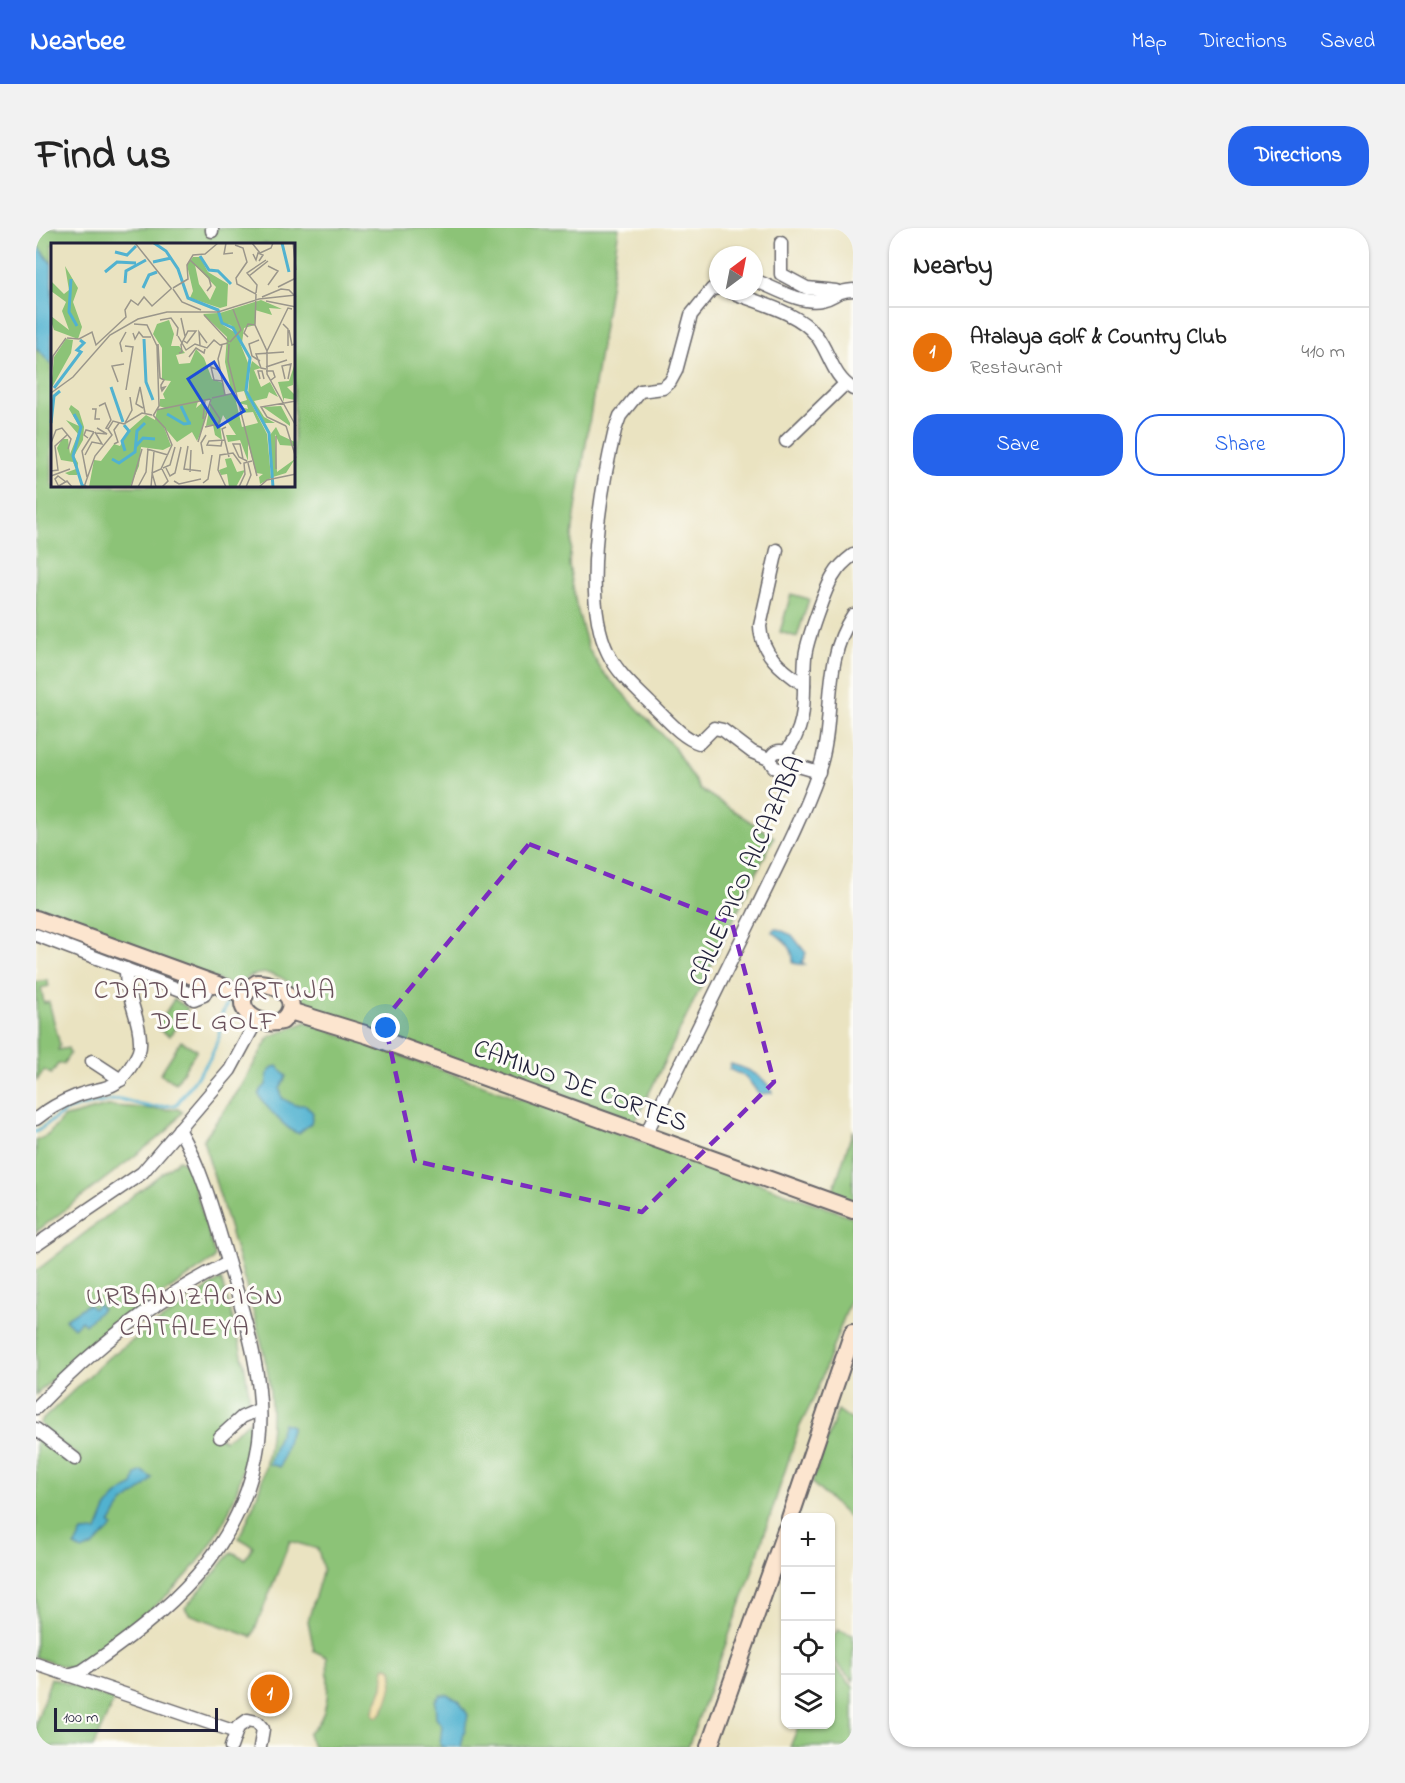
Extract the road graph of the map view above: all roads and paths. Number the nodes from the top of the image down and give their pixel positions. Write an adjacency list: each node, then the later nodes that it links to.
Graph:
1 (781, 243): 4 (street)
2 (763, 283): 4 (street)
3 (853, 290): 4 (street)
4 (836, 291)
5 (709, 293): 13 (street)
6 (752, 300): 7 (street)
7 (849, 386): 8 (street)
8 (786, 441)
9 (777, 550): 12 (street)
10 (853, 555): 12 (street)
11 (853, 615): 14 (street, CALLE PICO ALCAZABA)
12 (804, 685): 13 (street)
13 (786, 758): 14 (street)
14 (819, 772): 26 (street, CALLE PICO ALCAZABA)
15 (36, 919): 18 (street)
16 (36, 935): 17 (street)
17 (126, 969): 18 (street); 23 (street)
18 (208, 986): 19 (street)
19 (245, 995): 20 (street); 21 (street)
20 (290, 1011): 21 (street); 26 (street, CAMINO DE CORTES)
21 (257, 1020): 25 (street)
22 (92, 1061): 23 (street)
23 (122, 1080): 24 (street)
24 (36, 1119)
25 (179, 1129): 28 (street); 29 (street)
26 (646, 1134): 27 (street, CAMINO DE CORTES)
27 (853, 1210)
28 (36, 1245)
29 (228, 1263): 31 (street); 32 (street)
30 (853, 1332): 36 (street)
31 (36, 1408)
32 (258, 1410): 34 (street); 39 (street)
33 (36, 1429): 35 (street)
34 (220, 1437)
35 (75, 1459)
36 (792, 1513)
37 (781, 1544): 43 (street)
38 (36, 1664): 39 (street)
39 (68, 1675): 40 (street)
40 (236, 1732): 41 (street); 42 (street)
41 (231, 1747)
42 (260, 1747)
43 (709, 1747)

